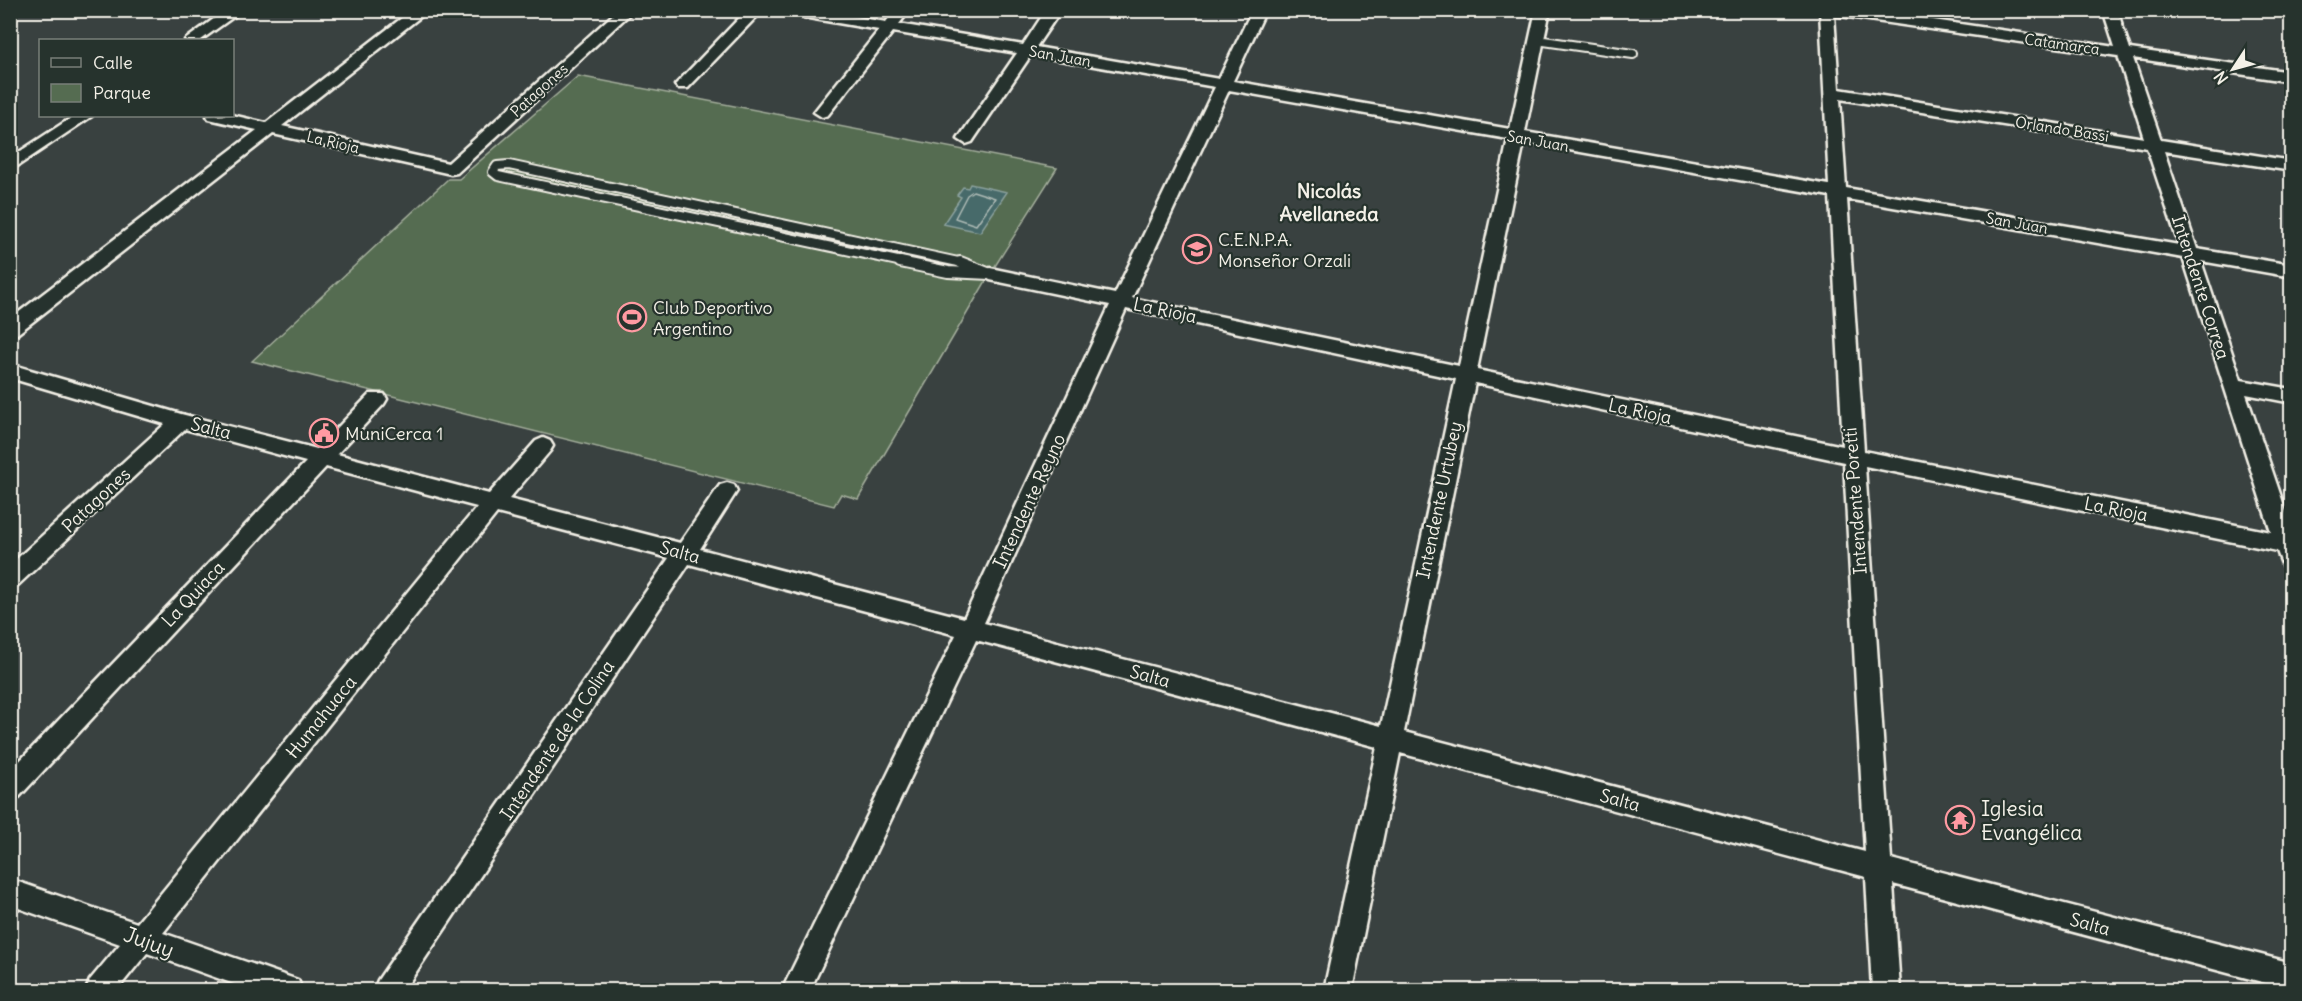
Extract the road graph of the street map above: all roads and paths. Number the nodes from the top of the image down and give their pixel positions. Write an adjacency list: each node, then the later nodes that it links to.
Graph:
1 (236, 10): 14 (street)
2 (422, 10): 26 (street)
3 (627, 10): 32 (street, Patagones)
4 (756, 10): 21 (street)
5 (785, 10): 13 (street, San Juan)
6 (903, 10): 13 (street)
7 (1054, 10): 16 (street)
8 (1259, 10): 20 (street, Intendente Reyno)
9 (1543, 10): 15 (street, Intendente Urtubey)
10 (1827, 10): 22 (street, Intendente Poretti)
11 (1833, 10): 17 (street, Catamarca)
12 (2110, 10): 17 (street, Intendente Correa)
13 (890, 28): 16 (street, San Juan); 23 (street)
14 (193, 39)
15 (1537, 40): 18 (lane); 27 (street, Intendente Urtubey)
16 (1027, 50): 20 (street, San Juan); 28 (street)
17 (2124, 53): 19 (street, Catamarca); 29 (street, Intendente Correa)
18 (1633, 54)
19 (2292, 77)
20 (1223, 84): 27 (street, San Juan); 39 (street, Intendente Reyno)
21 (683, 85)
22 (1833, 93): 29 (street, Orlando Bassi); 33 (street, Intendente Poretti)
23 (822, 112)
24 (83, 117): 30 (street)
25 (219, 117): 26 (street, La Rioja)
26 (270, 128): 32 (street, La Rioja); 40 (street)
27 (1515, 137): 33 (street, San Juan); 42 (street, Intendente Urtubey)
28 (966, 139)
29 (2154, 144): 31 (street, Orlando Bassi); 36 (street, Intendente Correa)
30 (10, 166)
31 (2292, 166)
32 (451, 169)
33 (1838, 192): 36 (street, San Juan); 48 (street, Intendente Poretti)
34 (772, 220): 35 (lane); 35 (lane); 38 (lane)
35 (763, 232): 38 (lane)
36 (2190, 253): 37 (street, San Juan); 43 (street, Intendente Correa)
37 (2292, 270)
38 (990, 274): 39 (street, La Rioja)
39 (1121, 301): 42 (street, La Rioja); 55 (street, Intendente Reyno)
40 (10, 329)
41 (10, 371): 46 (street, Salta)
42 (1466, 374): 48 (street, La Rioja); 56 (street, Intendente Urtubey)
43 (2233, 385): 44 (street); 52 (street, Intendente Correa)
44 (2292, 396)
45 (376, 399): 49 (street, La Quiaca)
46 (181, 421): 49 (street, Salta); 54 (street, Patagones)
47 (543, 446): 51 (street, Humahuaca)
48 (1852, 456): 52 (street, La Rioja); 58 (street, Intendente Poretti)
49 (321, 457): 51 (street, Salta); 57 (street, La Quiaca)
50 (727, 491): 53 (street, Intendente de la Colina)
51 (493, 503): 53 (street, Salta); 60 (street, Humahuaca)
52 (2289, 550)
53 (683, 553): 55 (street, Salta); 64 (street, Intendente de la Colina)
54 (10, 579)
55 (970, 628): 56 (street, Salta); 65 (street, Intendente Reyno)
56 (1389, 739): 58 (street, Salta); 66 (street, Intendente Urtubey)
57 (10, 789)
58 (1880, 868): 61 (street, Salta); 67 (street, Intendente Poretti)
59 (10, 892): 60 (street, Jujuy)
60 (142, 939): 62 (street, Humahuaca); 63 (street, Jujuy)
61 (2292, 977)
62 (100, 990)
63 (288, 990)
64 (388, 990)
65 (796, 990)
66 (1338, 990)
67 (1886, 990)

